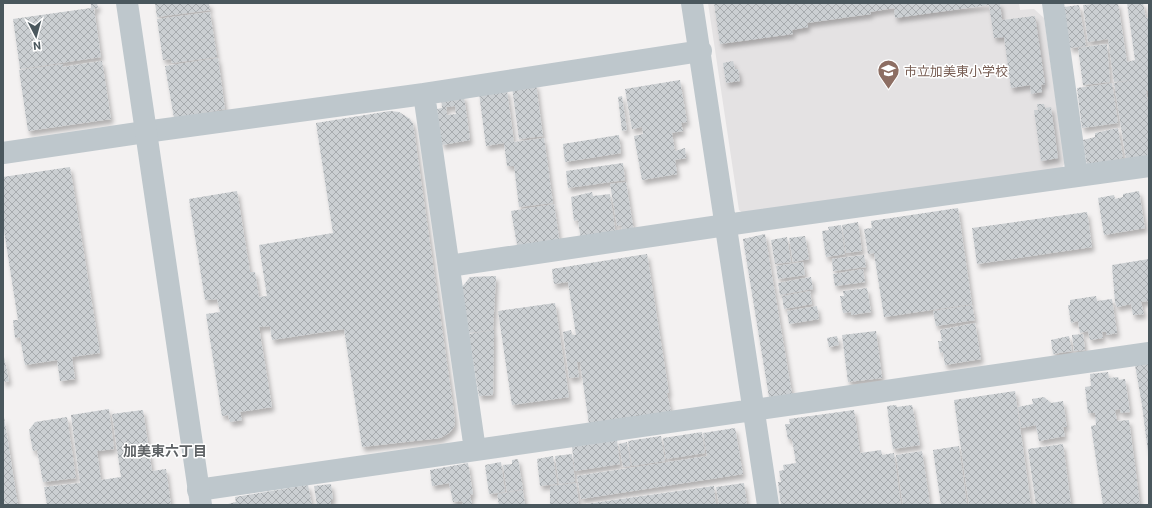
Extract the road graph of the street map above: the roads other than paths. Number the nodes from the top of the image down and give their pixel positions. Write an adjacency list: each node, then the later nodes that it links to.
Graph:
1 (127, 3): 6 (street)
2 (692, 3): 4 (street)
3 (1053, 3): 9 (street)
4 (700, 51): 5 (street); 10 (street)
5 (424, 94): 6 (street); 11 (street)
6 (145, 132): 7 (street); 15 (street)
7 (3, 153)
8 (1149, 166): 9 (street)
9 (1077, 176): 10 (street)
10 (726, 225): 11 (street); 13 (street)
11 (449, 266): 14 (street)
12 (1149, 353): 13 (street)
13 (754, 410): 14 (street); 16 (street)
14 (475, 450): 15 (street)
15 (199, 498)
16 (768, 505)

